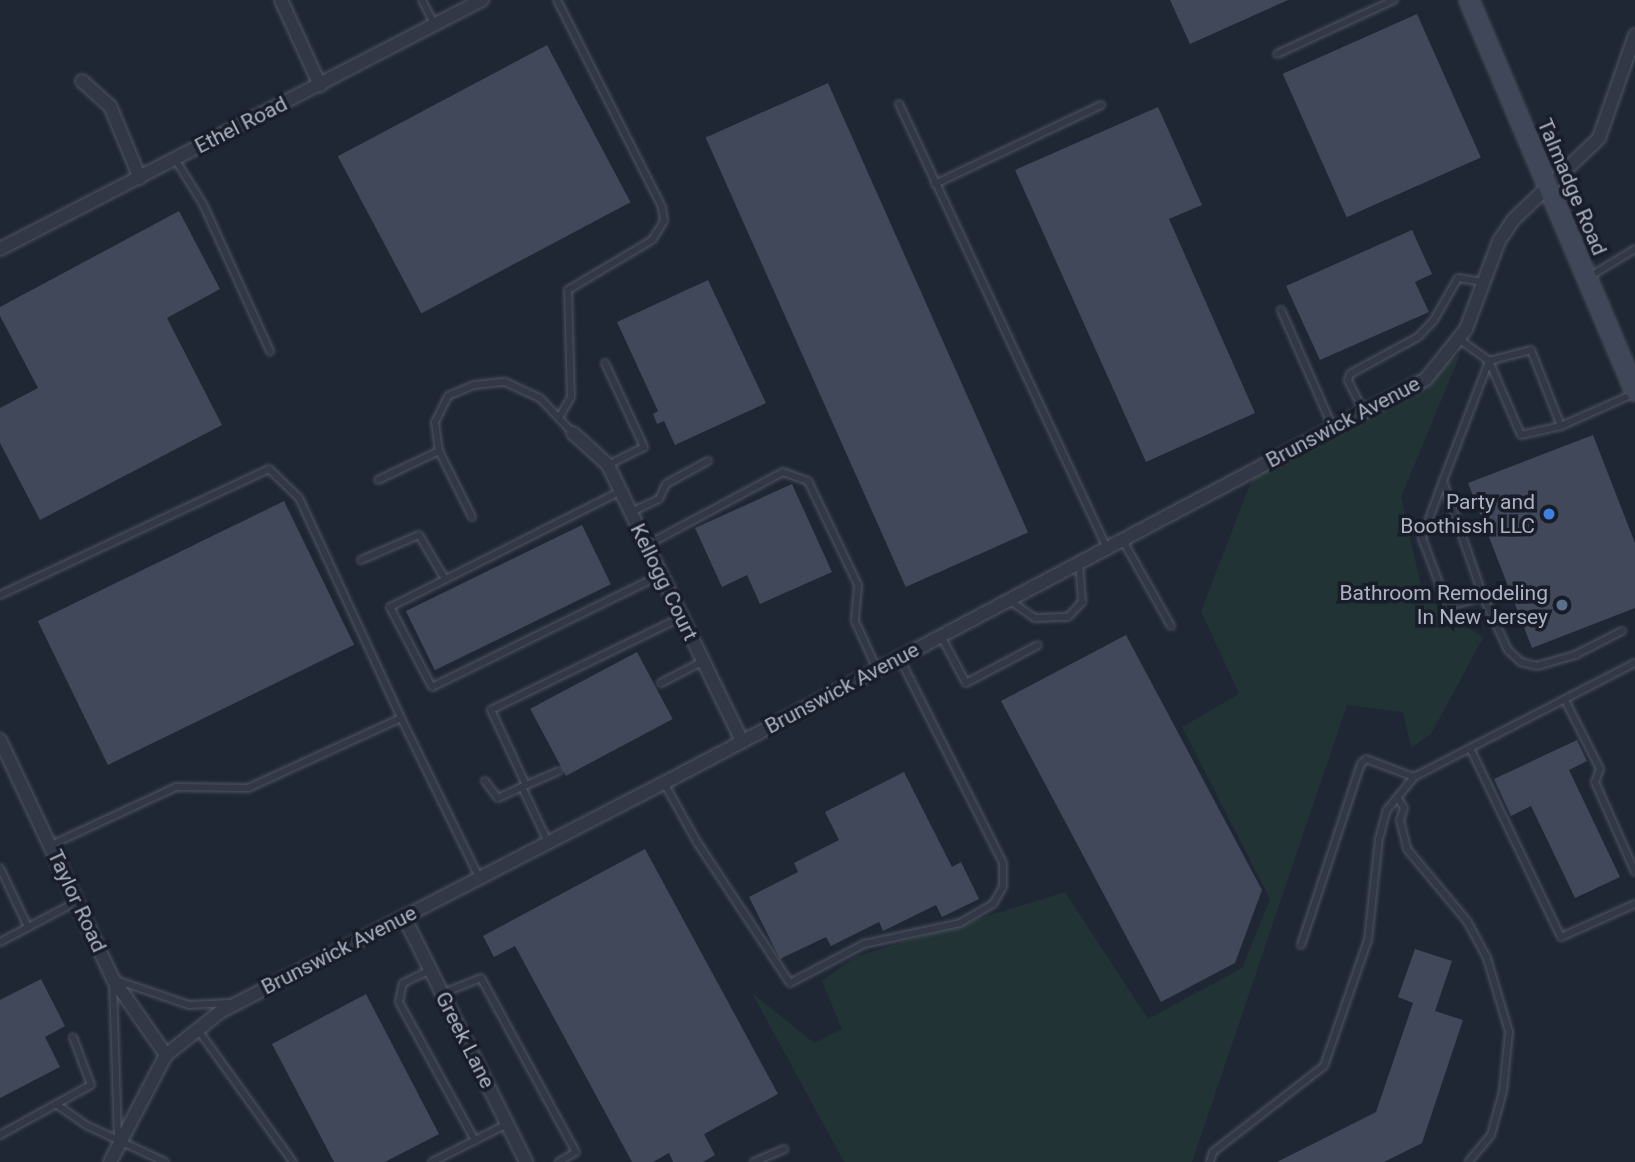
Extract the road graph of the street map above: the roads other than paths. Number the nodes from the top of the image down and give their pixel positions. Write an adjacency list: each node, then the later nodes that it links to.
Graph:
1 (281, 0): 11 (street)
2 (422, 0): 7 (lane)
3 (482, 0): 7 (street, Ethel Road)
4 (557, 0): 29 (lane)
5 (1394, 0): 9 (lane)
6 (1469, 0): 17 (street, Talmadge Road)
7 (435, 24): 11 (street, Ethel Road)
8 (1635, 35): 17 (street, Brunswick Avenue)
9 (1277, 54)
10 (82, 81): 15 (street)
11 (320, 85): 14 (street, Ethel Road)
12 (899, 104): 16 (lane)
13 (1101, 104): 16 (lane)
14 (175, 159): 15 (street, Ethel Road); 24 (lane)
15 (139, 178): 19 (street, Ethel Road)
16 (935, 184): 43 (lane)
17 (1547, 187): 20 (street, Talmadge Road); 21 (street, Brunswick Avenue)
18 (1635, 248): 20 (lane)
19 (0, 249)
20 (1586, 279): 27 (street, Talmadge Road)
21 (1483, 282): 23 (street, Brunswick Avenue); 28 (lane)
22 (1280, 310): 31 (lane)
23 (1459, 339): 25 (lane); 28 (street, Brunswick Avenue)
24 (271, 351)
25 (1489, 361): 30 (lane); 30 (lane); 37 (lane)
26 (605, 363): 35 (lane)
27 (1635, 393): 30 (lane)
28 (1364, 412): 31 (street, Brunswick Avenue)
29 (559, 418): 32 (lane); 33 (lane)
30 (1561, 426)
31 (1333, 428): 41 (street, Brunswick Avenue)
32 (573, 433): 35 (street, Kellogg Court)
33 (439, 451): 36 (lane); 40 (lane)
34 (708, 461): 39 (lane)
35 (608, 465): 38 (street, Kellogg Court)
36 (378, 480)
37 (1443, 481): 49 (lane); 49 (lane)
38 (621, 491): 39 (street, Kellogg Court); 47 (lane)
39 (631, 512): 42 (street, Kellogg Court)
40 (472, 517)
41 (1122, 540): 43 (street, Brunswick Avenue); 52 (lane)
42 (647, 545): 46 (street, Kellogg Court); 59 (lane)
43 (1107, 548): 45 (street, Brunswick Avenue)
44 (361, 560): 47 (lane)
45 (1079, 563): 50 (street, Brunswick Avenue); 50 (lane)
46 (661, 575): 47 (lane); 51 (street, Kellogg Court)
47 (444, 579)
48 (0, 594): 62 (lane)
49 (1483, 596): 53 (lane)
50 (1009, 600): 54 (street, Brunswick Avenue)
51 (681, 617): 57 (street, Kellogg Court); 70 (lane)
52 (1171, 626)
53 (1622, 631)
54 (941, 636): 55 (lane); 56 (street, Brunswick Avenue)
55 (1038, 645)
56 (899, 658): 59 (street, Brunswick Avenue); 69 (lane)
57 (703, 662): 60 (lane); 64 (street, Kellogg Court)
58 (1635, 663): 61 (lane)
59 (877, 669): 64 (street, Brunswick Avenue)
60 (662, 683)
61 (1565, 700): 65 (lane); 75 (lane)
62 (401, 718): 73 (lane); 76 (lane)
63 (0, 740): 73 (street, Taylor Road)
64 (742, 741): 69 (street, Brunswick Avenue)
65 (1470, 748): 67 (lane); 78 (lane)
66 (559, 771): 70 (lane)
67 (1414, 777): 71 (lane); 82 (lane)
68 (485, 781): 70 (lane)
69 (664, 783): 72 (street, Brunswick Avenue)
70 (524, 786): 72 (lane)
71 (1399, 800): 103 (lane); 104 (lane)
72 (548, 842): 76 (street, Brunswick Avenue)
73 (51, 845): 77 (street, Taylor Road)
74 (0, 868): 80 (lane)
75 (1635, 872)
76 (479, 877): 79 (street, Brunswick Avenue)
77 (78, 901): 80 (lane); 84 (street, Taylor Road)
78 (1635, 904)
79 (404, 917): 83 (street, Greek Lane); 86 (street, Brunswick Avenue)
80 (28, 927): 81 (lane)
81 (0, 942)
82 (1301, 944)
83 (430, 970): 85 (street, Greek Lane); 93 (lane)
84 (113, 979): 86 (lane); 89 (street, Taylor Road); 94 (lane)
85 (441, 994): 91 (street, Greek Lane); 101 (lane)
86 (237, 1002): 87 (street, Brunswick Avenue)
87 (197, 1030): 89 (street, Brunswick Avenue); 99 (lane)
88 (73, 1037): 90 (lane)
89 (166, 1055): 94 (street, Brunswick Avenue)
90 (57, 1104): 92 (lane); 94 (lane)
91 (507, 1124): 93 (lane); 96 (street, Greek Lane)
92 (0, 1135)
93 (475, 1140): 100 (lane)
94 (118, 1142): 97 (street, Brunswick Avenue); 98 (lane)
95 (784, 1149): 102 (lane)
96 (524, 1161)
97 (110, 1162)
98 (165, 1162)
99 (293, 1162)
100 (432, 1162)
101 (559, 1162)
102 (754, 1162)
103 (1210, 1162)
104 (1468, 1162)

